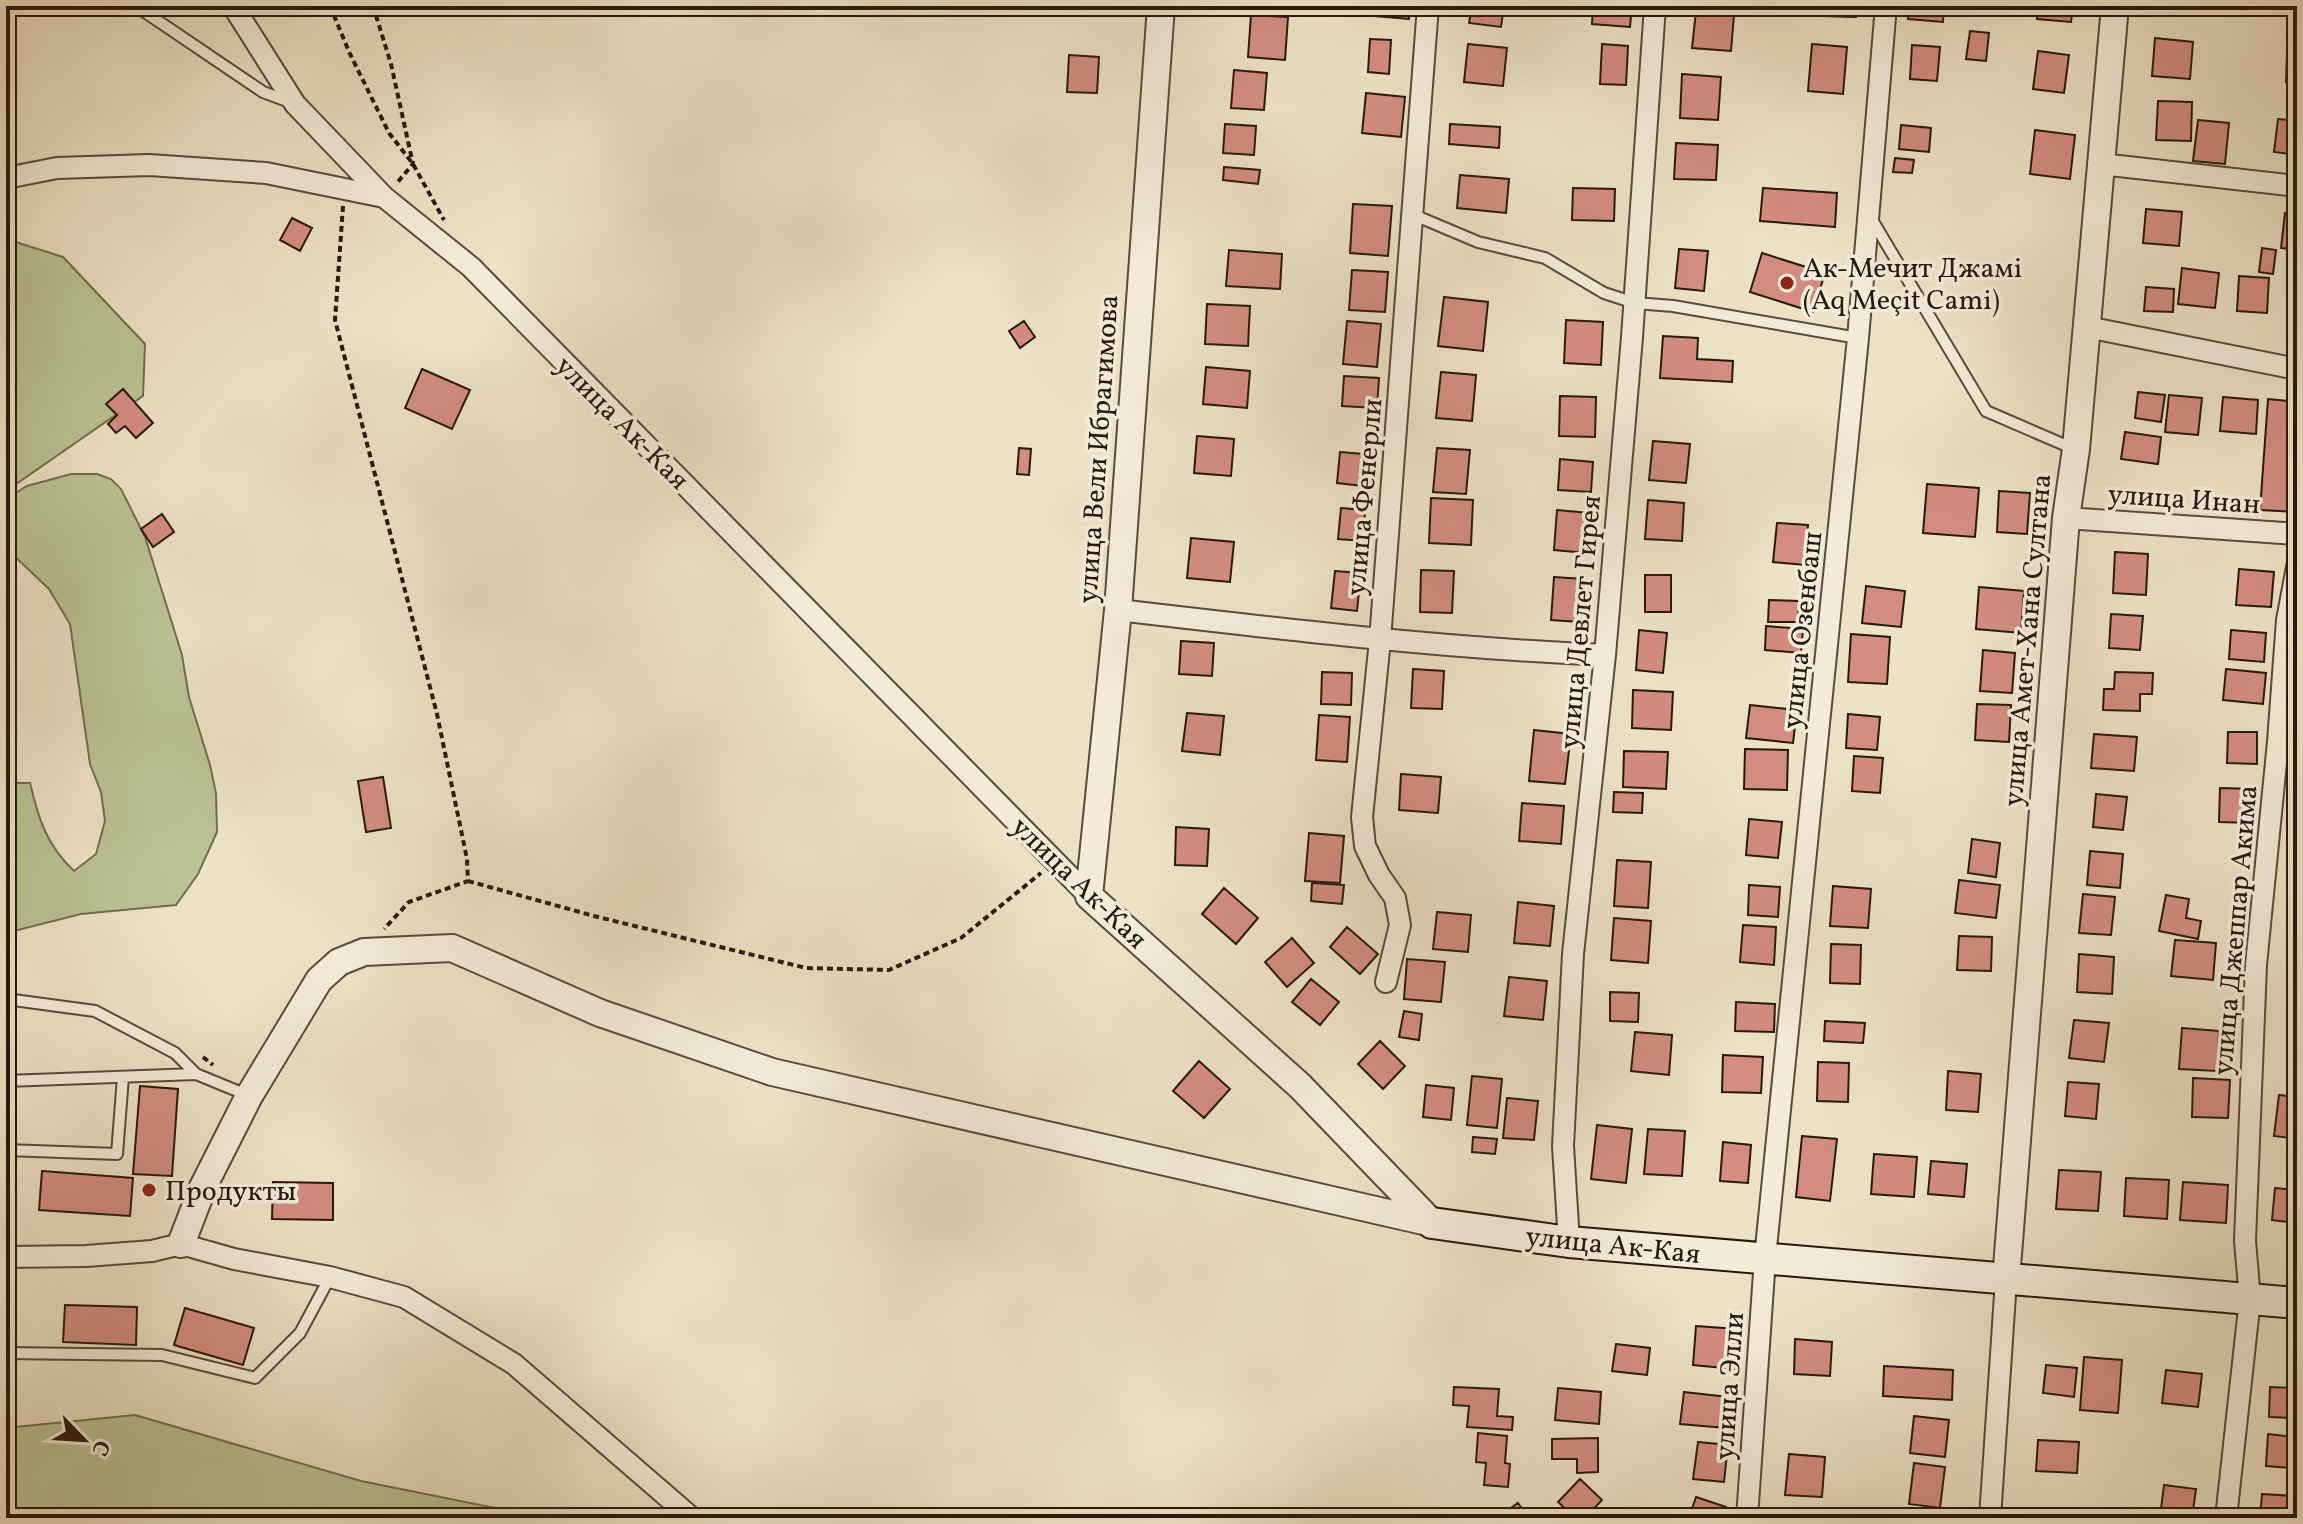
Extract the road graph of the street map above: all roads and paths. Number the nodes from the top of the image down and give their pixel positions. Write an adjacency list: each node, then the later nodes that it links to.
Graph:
1 (136, 6): 10 (lane)
2 (233, 6): 10 (street)
3 (330, 6): 11 (path)
4 (373, 6): 11 (path)
5 (1161, 6): 27 (street, улица Вели Ибрагимова)
6 (1428, 6): 17 (street, улица Фенерли)
7 (1655, 6): 19 (street, улица Девлет Гирея)
8 (1886, 6): 18 (street, улица Озенбаш)
9 (2115, 6): 12 (street, улица Амет-Хана Султана)
10 (295, 104): 16 (street)
11 (413, 164): 16 (path)
12 (2101, 164): 14 (street); 20 (street, улица Амет-Хана Султана)
13 (6, 178): 15 (street, улица Ак-Кая)
14 (2297, 186)
15 (345, 189): 16 (street, улица Ак-Кая); 31 (path)
16 (384, 197): 30 (street, улица Ак-Кая)
17 (1414, 215): 19 (lane); 28 (street, улица Фенерли)
18 (1869, 215): 21 (street, улица Озенбаш); 23 (lane)
19 (1635, 303): 21 (lane); 29 (street, улица Девлет Гирея)
20 (2087, 327): 22 (street); 23 (street, улица Амет-Хана Султана)
21 (1858, 338): 45 (street, улица Озенбаш)
22 (2297, 369)
23 (2076, 449): 24 (street, улица Амет-Хана Султана)
24 (2066, 518): 25 (street, улица Инан); 47 (street, улица Амет-Хана Султана)
25 (2297, 534)
26 (2297, 567): 48 (street, улица Джеппар Акима)
27 (1118, 610): 28 (street); 32 (street, улица Вели Ибрагимова)
28 (1380, 640): 29 (street); 34 (street, улица Фенерли)
29 (1605, 655): 42 (street, улица Девлет Гирея)
30 (1055, 861): 31 (path); 32 (street, улица Ак-Кая)
31 (468, 881): 33 (path)
32 (1089, 896): 41 (street, улица Ак-Кая)
33 (364, 952): 39 (street); 41 (street)
34 (1386, 982)
35 (6, 999): 36 (lane)
36 (196, 1074): 37 (lane); 39 (lane)
37 (123, 1077): 38 (lane); 40 (lane)
38 (6, 1081)
39 (249, 1096): 43 (street)
40 (6, 1150)
41 (1432, 1223): 42 (main road, улица Ак-Кая)
42 (1569, 1242): 45 (main road, улица Ак-Кая)
43 (181, 1244): 44 (street); 46 (street)
44 (6, 1257)
45 (1765, 1258): 47 (main road, улица Ак-Кая); 52 (street, улица Элли)
46 (330, 1277): 50 (lane); 51 (street)
47 (2006, 1280): 48 (main road, улица Ак-Кая); 53 (street)
48 (2250, 1299): 49 (main road, улица Ак-Кая); 54 (street, улица Джеппар Акима)
49 (2297, 1303)
50 (6, 1353)
51 (692, 1518)
52 (1747, 1518)
53 (1990, 1518)
54 (2226, 1518)

